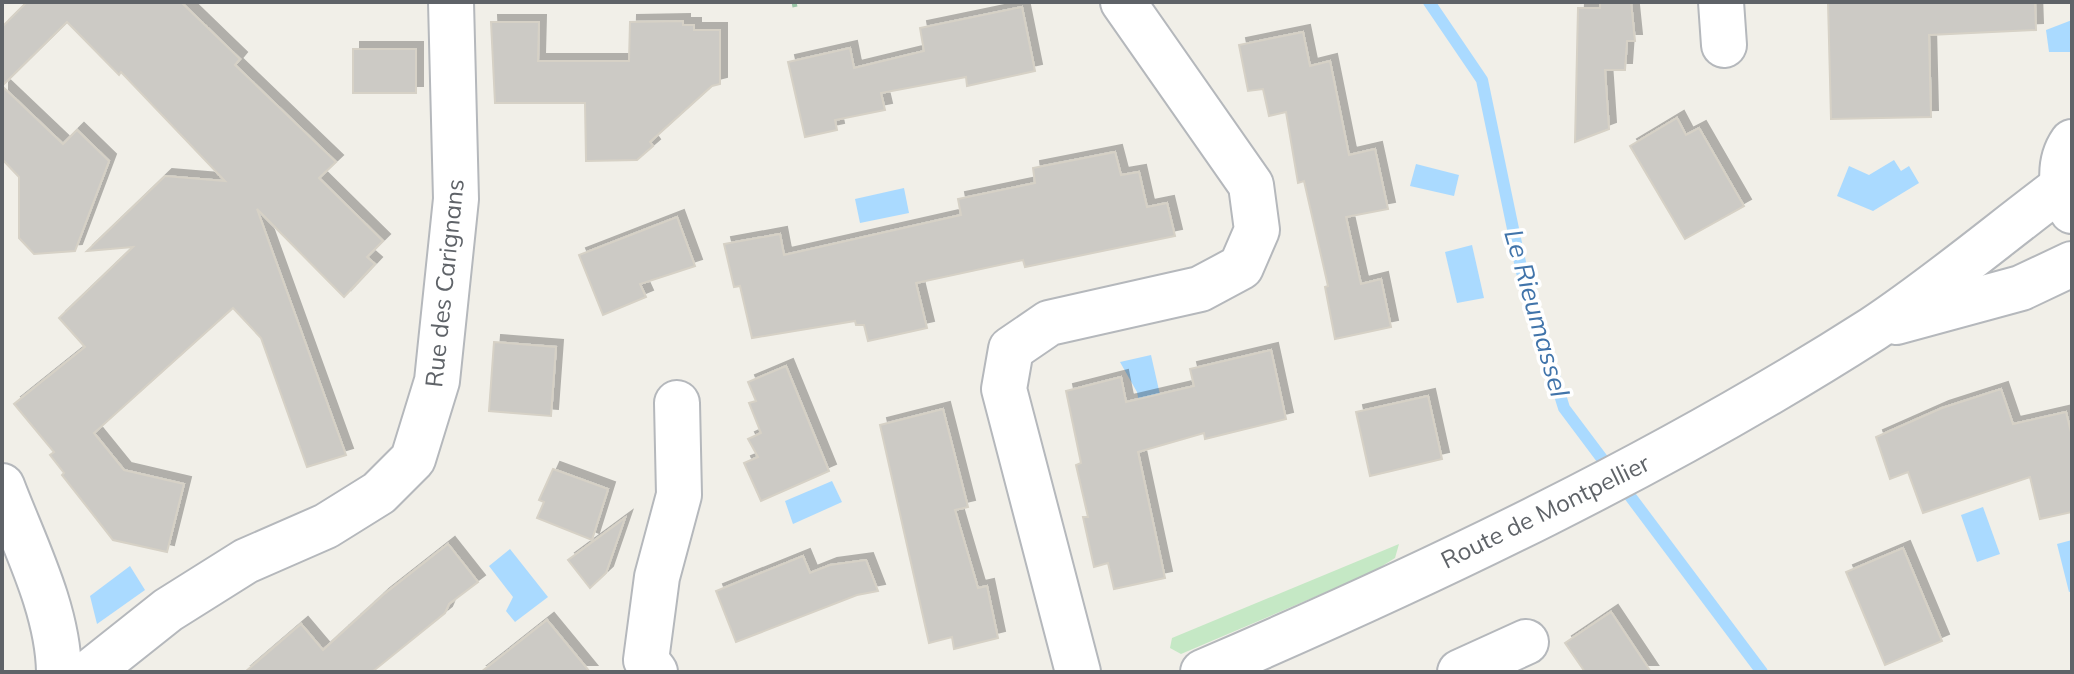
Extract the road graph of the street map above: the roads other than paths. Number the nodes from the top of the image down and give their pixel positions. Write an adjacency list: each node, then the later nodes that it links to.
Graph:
1 (451, 2): 13 (street, Rue des Carignans)
2 (1123, 2): 15 (street)
3 (1721, 2): 4 (street)
4 (1724, 45)
5 (2072, 142): 6 (street)
6 (2067, 199): 8 (street, Route de Montpellier)
7 (2072, 264): 8 (street, Route de Montpellier)
8 (1874, 328): 16 (street, Route de Montpellier)
9 (677, 403): 14 (street)
10 (2, 486): 12 (street)
11 (1526, 642): 17 (street)
12 (59, 672)
13 (90, 672)
14 (655, 672)
15 (1078, 672)
16 (1203, 672)
17 (1460, 672)

